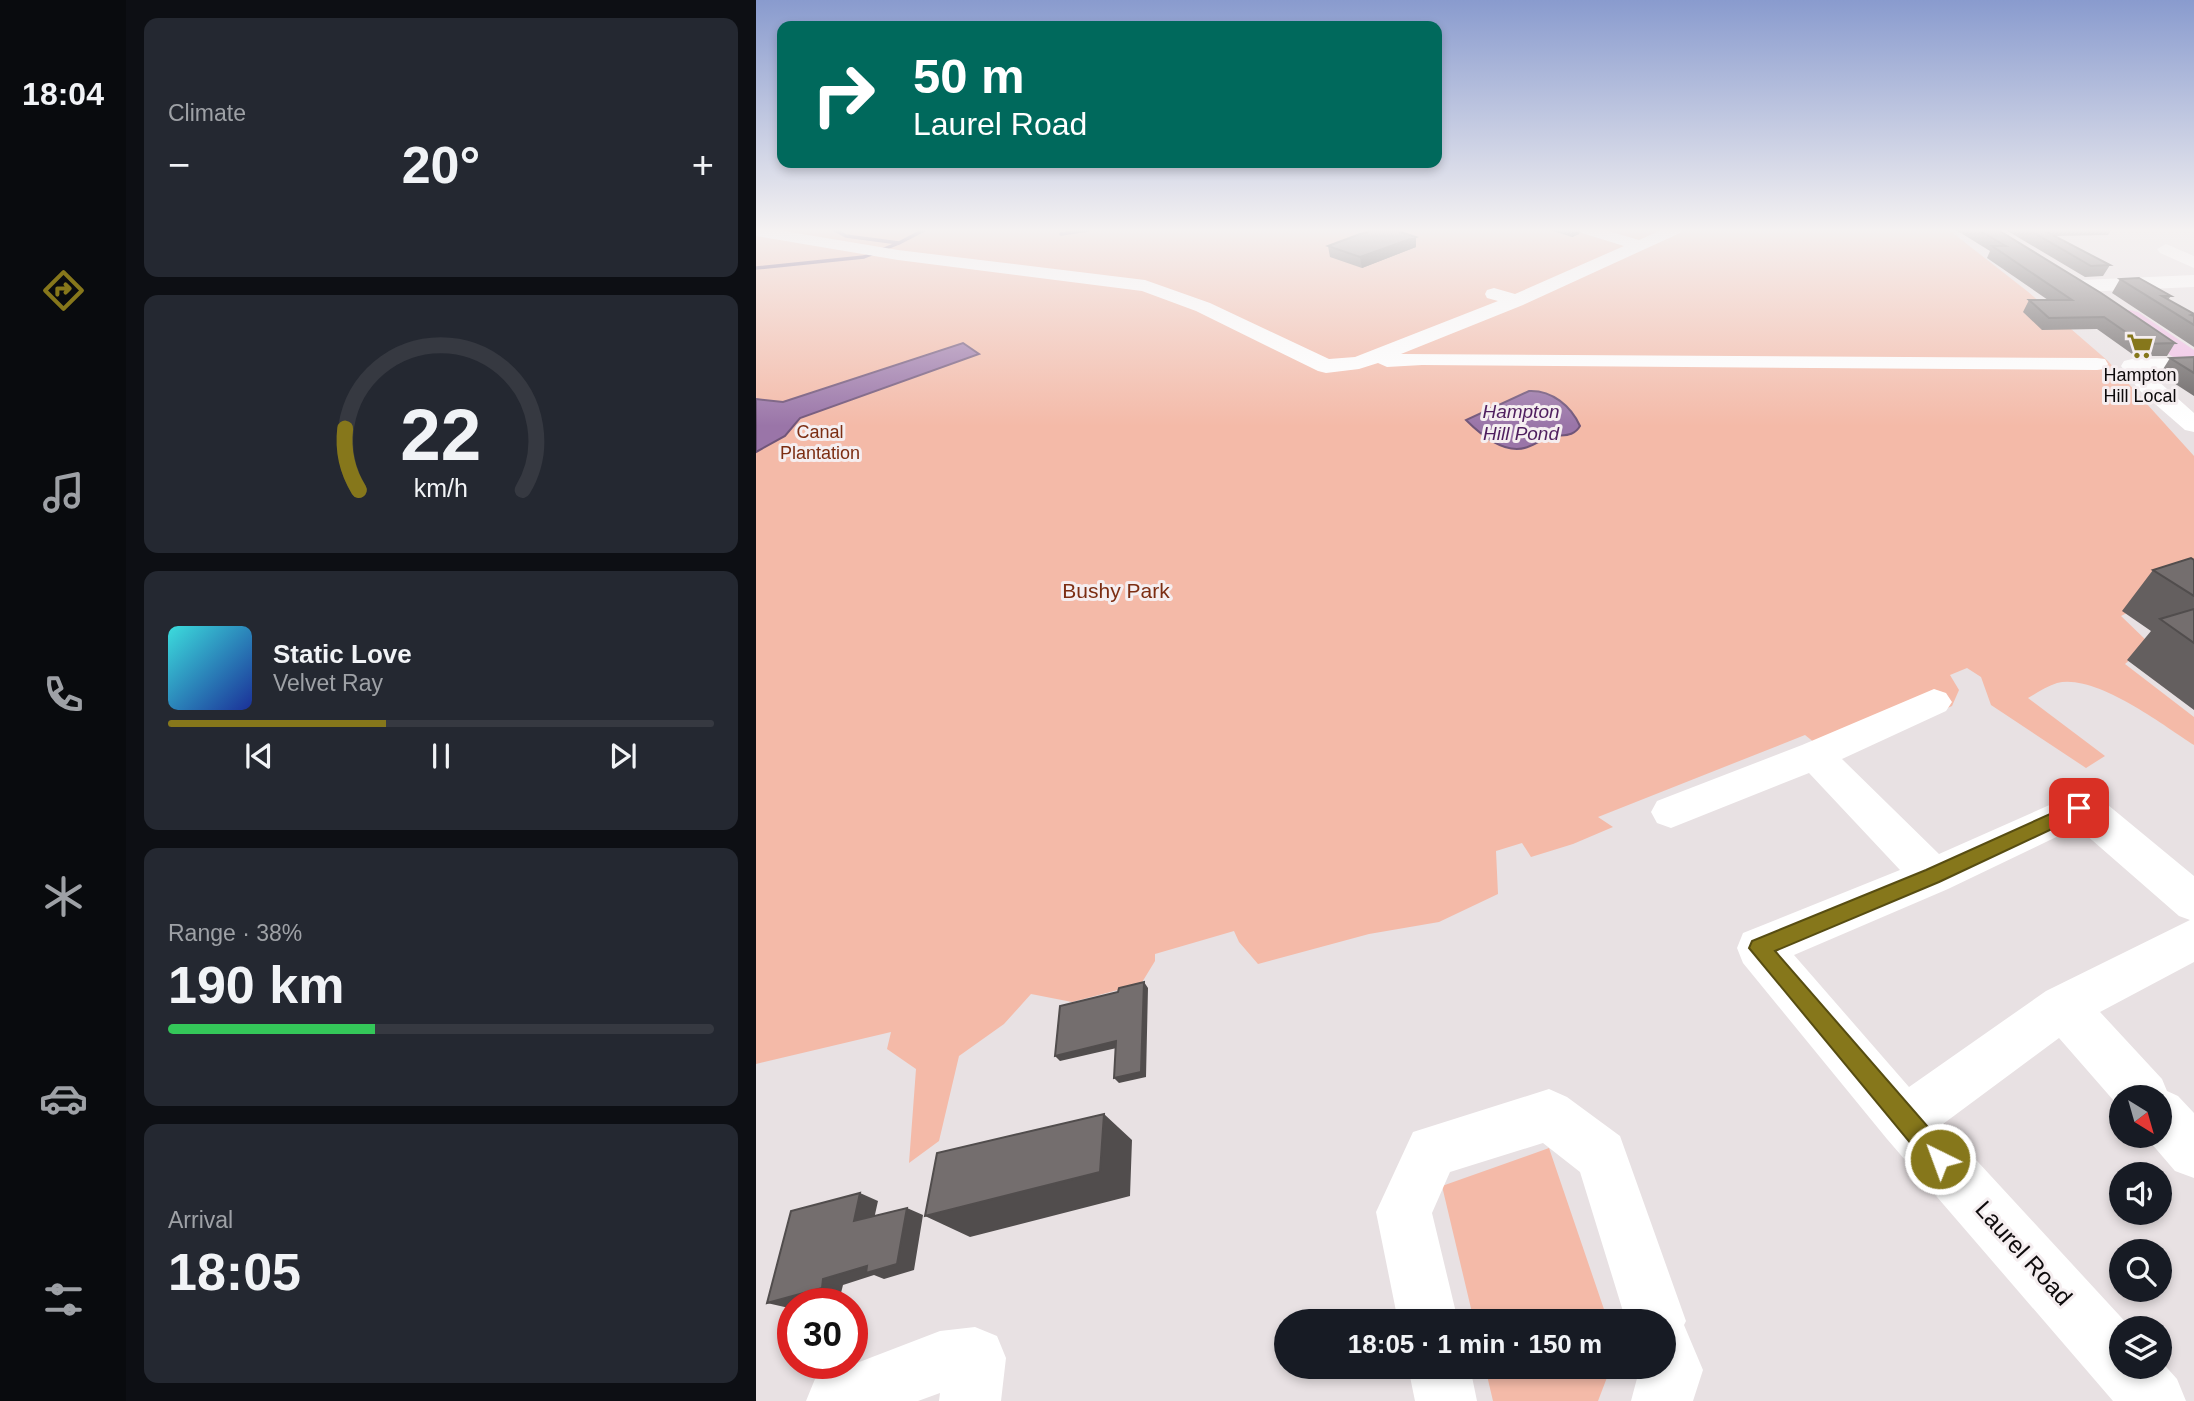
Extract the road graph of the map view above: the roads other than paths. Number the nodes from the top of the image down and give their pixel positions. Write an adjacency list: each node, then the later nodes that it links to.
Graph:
1 (1171, 295): 9 (street)
2 (1497, 295): 7 (street)
3 (1529, 295): 7 (street)
4 (2096, 295): 8 (main road)
5 (2171, 295): 6 (street)
6 (2180, 301)
7 (1516, 302): 9 (street)
8 (2194, 362): 11 (street)
9 (1359, 363): 10 (street)
10 (2096, 364)
11 (2194, 425)
12 (1934, 702): 13 (street)
13 (1815, 755): 14 (street); 15 (street)
14 (1671, 812)
15 (1933, 876): 16 (street, Laurel Road); 20 (street, Laurel Road)
16 (2194, 902)
17 (2194, 939): 18 (street)
18 (2063, 1007): 19 (street); 20 (street)
19 (2133, 1085)
20 (1905, 1121): 25 (street, Laurel Road)
21 (2172, 1127): 22 (street)
22 (2194, 1152)
23 (1425, 1309): 24 (street)
24 (1652, 1309)
25 (2109, 1349)
26 (1441, 1379): 31 (street)
27 (1669, 1379): 32 (street)
28 (2135, 1379): 33 (street, Laurel Road)
29 (837, 1401): 30 (street)
30 (970, 1401)
31 (1446, 1401)
32 (1662, 1401)
33 (2155, 1401)

